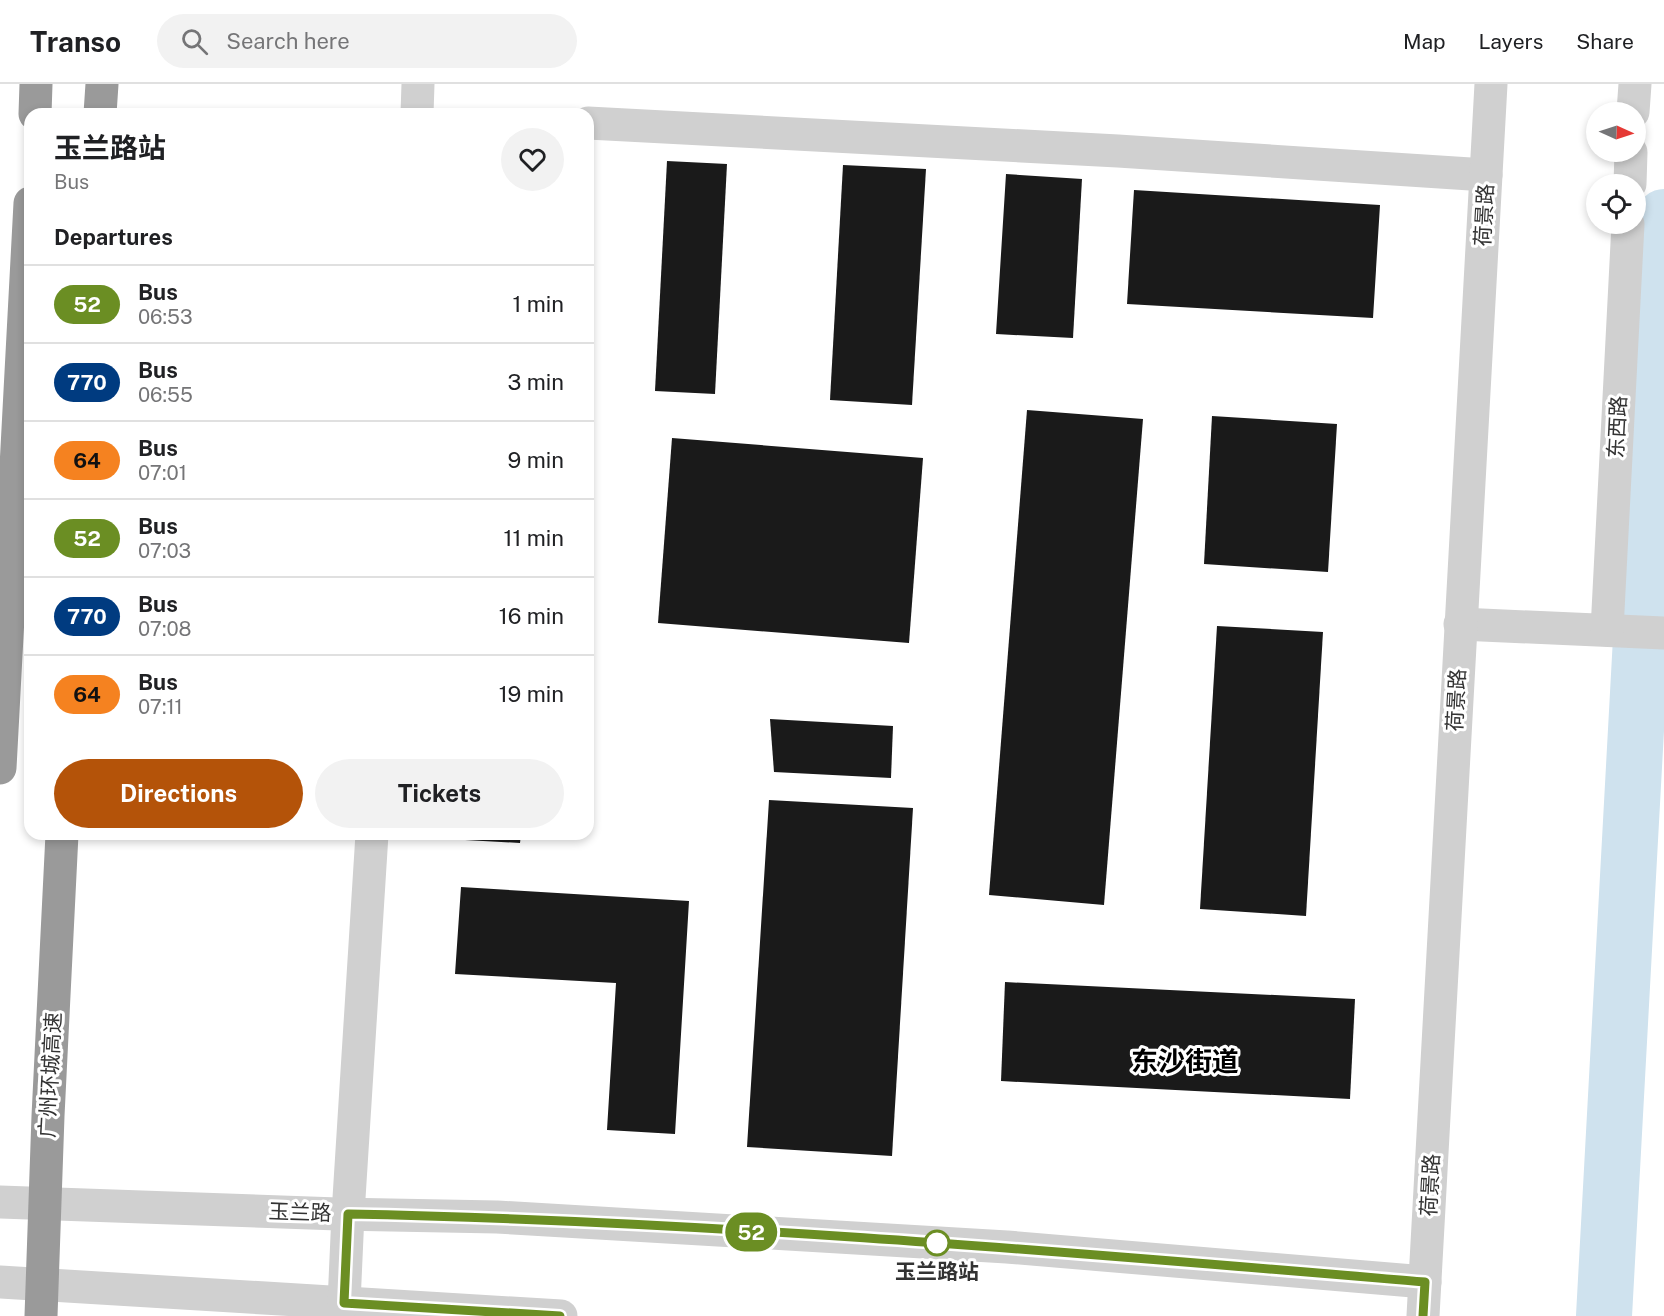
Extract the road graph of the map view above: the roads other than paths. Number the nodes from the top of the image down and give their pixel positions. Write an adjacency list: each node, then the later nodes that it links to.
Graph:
1 (36, 84): 7 (highway)
2 (102, 84): 8 (highway)
3 (418, 84): 9 (street)
4 (1491, 84): 11 (street, 荷景路)
5 (1635, 84): 6 (street)
6 (1634, 102)
7 (35, 108)
8 (100, 108)
9 (417, 108)
10 (594, 123): 11 (street)
11 (1486, 176): 14 (street, 荷景路)
12 (1628, 234): 15 (street, 东西路)
13 (24, 316): 17 (highway)
14 (1460, 624): 15 (street); 23 (street, 荷景路)
15 (1608, 630): 16 (street)
16 (1664, 633)
17 (0, 768)
18 (62, 840): 26 (highway, 广州环城高速, bridge)
19 (372, 840): 21 (street)
20 (0, 1202): 21 (street, 玉兰路)
21 (348, 1214): 23 (street, 玉兰路); 24 (street)
22 (0, 1282): 25 (street)
23 (1425, 1282): 28 (street, 荷景路)
24 (344, 1303): 25 (street); 27 (street)
25 (194, 1305)
26 (41, 1316)
27 (561, 1316)
28 (1423, 1316)

